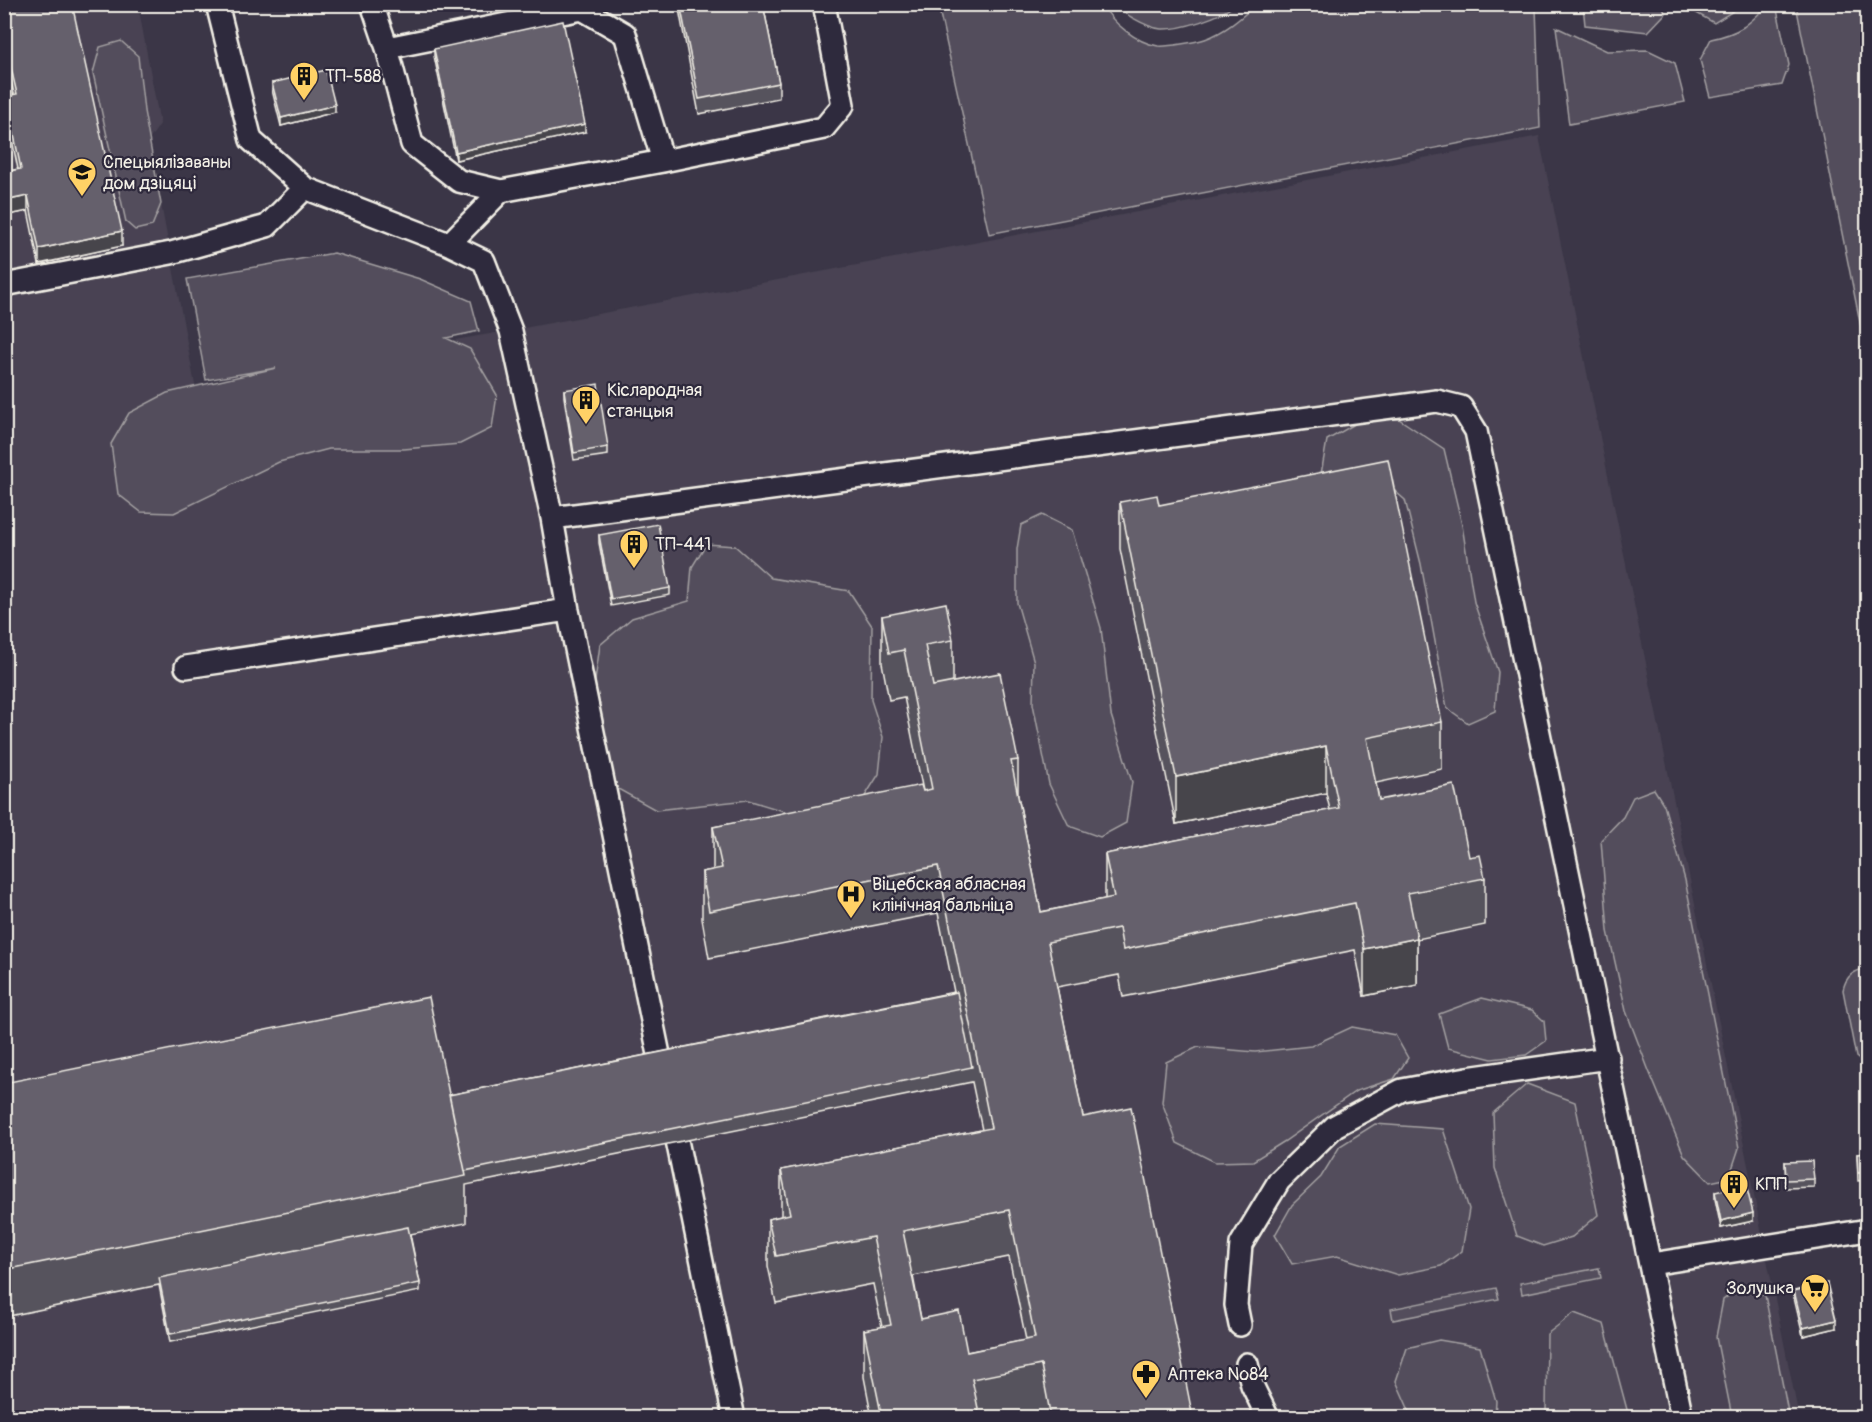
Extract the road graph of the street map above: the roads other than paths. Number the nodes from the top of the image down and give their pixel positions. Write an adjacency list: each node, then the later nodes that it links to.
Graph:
1 (218, 4): 6 (lane)
2 (372, 4): 4 (lane)
3 (824, 4): 5 (lane)
4 (387, 48): 5 (lane); 7 (lane)
5 (663, 161): 7 (lane)
6 (305, 188): 8 (lane); 9 (lane)
7 (501, 190): 8 (lane)
8 (449, 244): 10 (lane)
9 (4, 285)
10 (552, 518): 11 (lane); 13 (lane)
11 (568, 610): 12 (lane); 18 (lane)
12 (186, 666)
13 (1608, 1058): 15 (lane); 16 (lane)
14 (1868, 1230): 15 (lane)
15 (1651, 1264): 20 (lane)
16 (1240, 1325)
17 (1247, 1364): 19 (lane)
18 (734, 1418)
19 (1268, 1418)
20 (1682, 1418)

